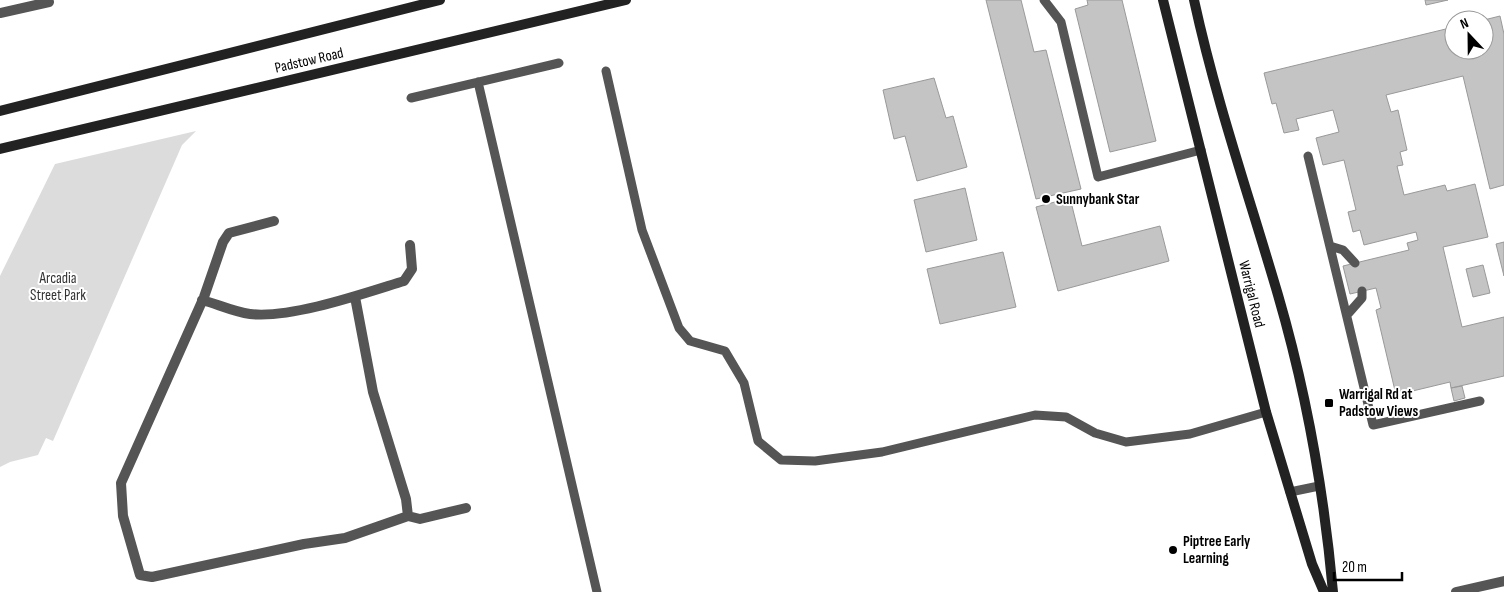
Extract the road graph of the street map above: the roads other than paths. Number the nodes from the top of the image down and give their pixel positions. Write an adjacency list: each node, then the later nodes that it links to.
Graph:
1 (440, 0): 12 (main road, Padstow Road)
2 (626, 0): 13 (main road, Padstow Road)
3 (1044, 0): 14 (lane)
4 (1163, 0): 14 (main road, Warrigal Road)
5 (1194, 0): 26 (main road, Warrigal Road)
6 (49, 2): 7 (street)
7 (0, 13)
8 (559, 63): 10 (lane)
9 (606, 71): 25 (lane)
10 (478, 82): 11 (lane); 31 (lane)
11 (412, 98)
12 (0, 111)
13 (0, 149)
14 (1201, 150): 25 (main road, Warrigal Road)
15 (1308, 156): 18 (lane)
16 (274, 221): 22 (street)
17 (410, 245): 21 (street)
18 (1330, 246): 19 (lane); 23 (lane)
19 (1356, 263)
20 (1362, 291): 23 (lane)
21 (355, 297): 22 (street); 29 (street)
22 (202, 300): 29 (street)
23 (1347, 314): 24 (lane)
24 (1480, 401)
25 (1266, 412): 27 (main road, Warrigal Road)
26 (1319, 486): 27 (lane); 33 (main road, Warrigal Road)
27 (1290, 492): 32 (main road, Warrigal Road)
28 (466, 508): 29 (street)
29 (408, 516)
30 (1504, 581): 34 (street)
31 (597, 592)
32 (1324, 592)
33 (1333, 592)
34 (1456, 592)

